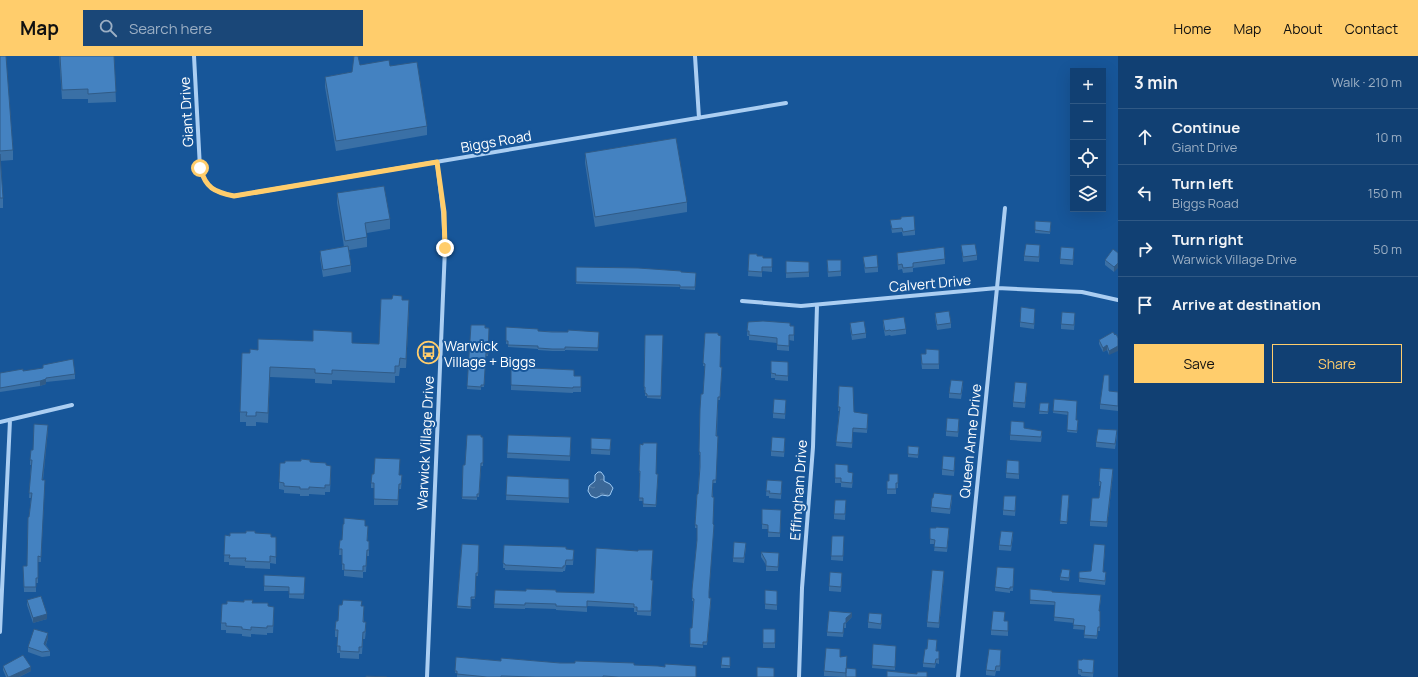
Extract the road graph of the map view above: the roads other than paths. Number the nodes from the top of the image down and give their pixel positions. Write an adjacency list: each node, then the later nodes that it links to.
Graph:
1 (194, 56): 6 (street, Giant Drive)
2 (695, 56): 4 (street)
3 (786, 103): 4 (street, Biggs Road)
4 (699, 118): 5 (street, Biggs Road)
5 (437, 162): 6 (street, Biggs Road); 16 (street, Warwick Village Drive)
6 (210, 187)
7 (1005, 208): 8 (street, Queen Anne Drive)
8 (996, 288): 9 (street, Calvert Drive); 11 (street, Calvert Drive); 18 (street, Queen Anne Drive)
9 (1118, 300)
10 (742, 301): 11 (street, Calvert Drive)
11 (817, 305): 17 (street, Effingham Drive)
12 (72, 405): 13 (street)
13 (10, 420): 14 (street); 15 (street)
14 (0, 422)
15 (0, 632)
16 (427, 677)
17 (799, 677)
18 (958, 677)

